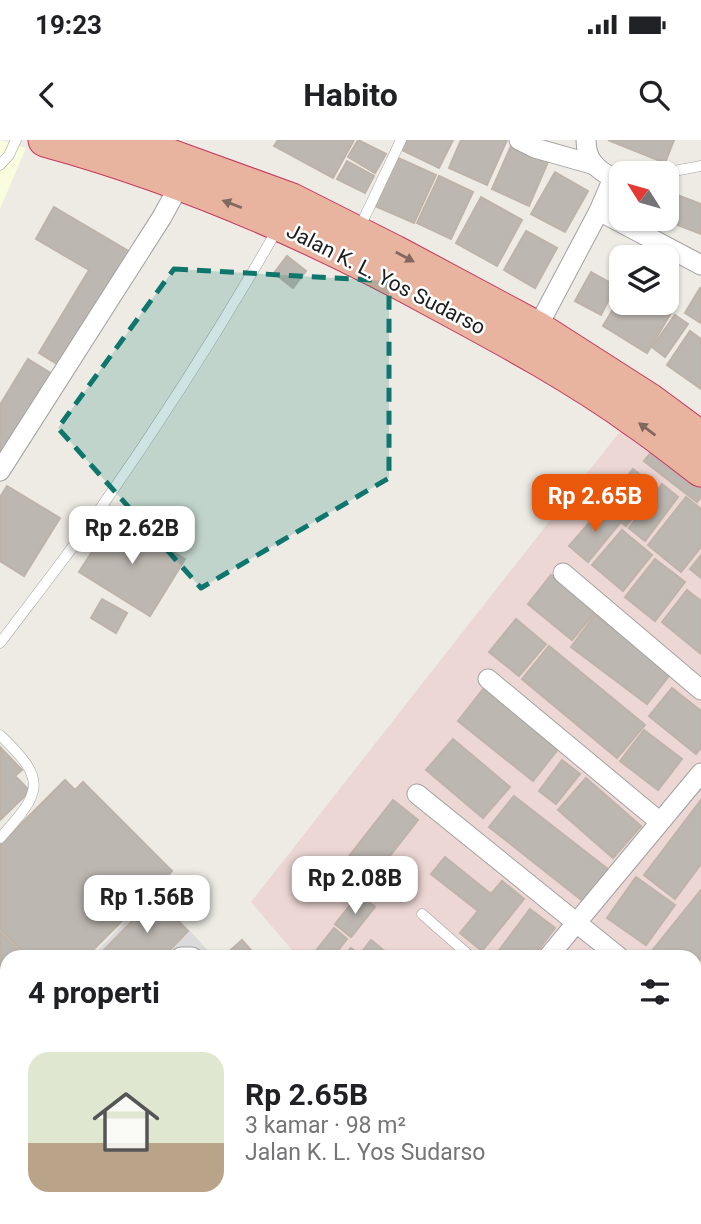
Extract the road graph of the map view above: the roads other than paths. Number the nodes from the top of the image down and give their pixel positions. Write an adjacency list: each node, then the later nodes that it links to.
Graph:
1 (16, 140): 7 (lane)
2 (45, 140): 12 (highway, Jalan K. L. Yos Sudarso)
3 (116, 140): 15 (highway, Jalan K. L. Yos Sudarso)
4 (401, 140): 16 (lane)
5 (519, 140): 8 (street)
6 (586, 140): 8 (street)
7 (0, 165)
8 (595, 166): 11 (street)
9 (701, 166): 10 (lane)
10 (679, 170)
11 (609, 176)
12 (180, 184): 15 (highway, Jalan K. L. Yos Sudarso, one-way to 12); 21 (street)
13 (609, 194): 14 (street)
14 (599, 211): 17 (street); 18 (street)
15 (286, 212): 16 (highway, Jalan K. L. Yos Sudarso); 20 (highway, Jalan K. L. Yos Sudarso, one-way to 15); 23 (lane)
16 (357, 233): 18 (highway, Jalan K. L. Yos Sudarso, one-way to 18)
17 (701, 265)
18 (537, 328): 19 (highway, Jalan K. L. Yos Sudarso)
19 (701, 438)
20 (701, 470)
21 (0, 471)
22 (563, 573): 25 (street)
23 (0, 643)
24 (488, 679): 29 (street)
25 (701, 690)
26 (0, 735): 30 (lane)
27 (701, 773): 29 (street)
28 (417, 794): 32 (street)
29 (660, 822): 32 (street)
30 (0, 838)
31 (422, 914): 33 (lane)
32 (577, 922): 34 (street); 35 (street)
33 (463, 950)
34 (554, 950)
35 (611, 950)

